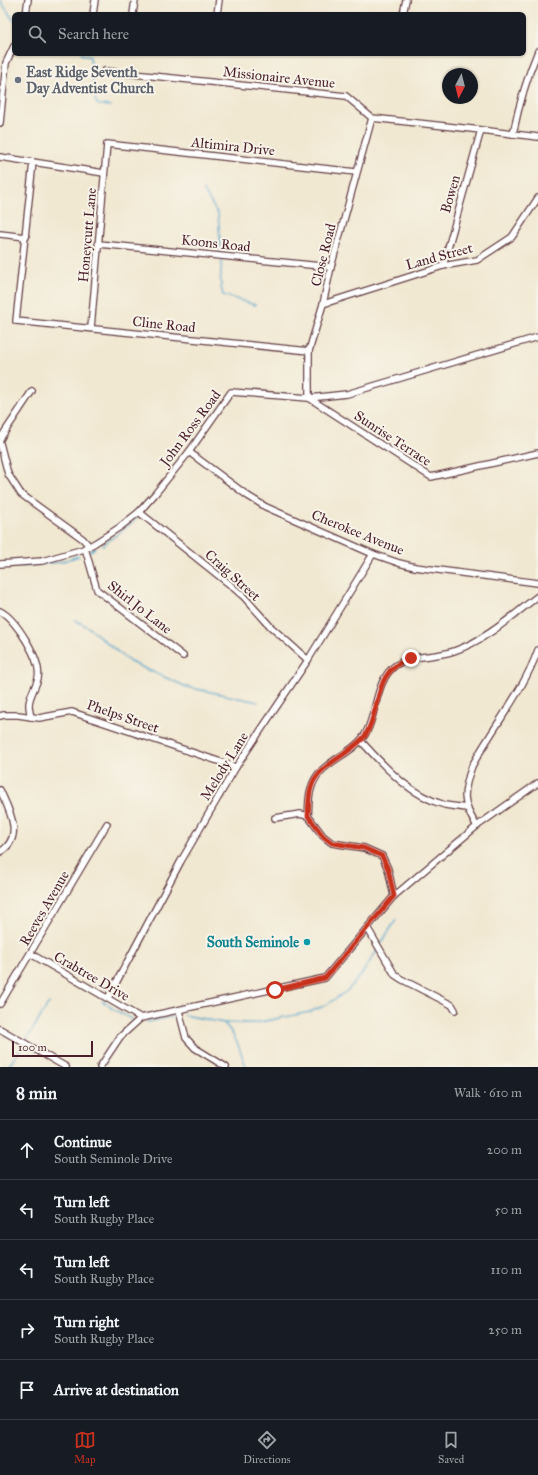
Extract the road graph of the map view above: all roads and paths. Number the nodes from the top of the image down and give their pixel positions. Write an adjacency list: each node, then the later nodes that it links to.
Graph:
1 (28, 0): 6 (street)
2 (95, 0): 7 (street)
3 (135, 0): 8 (street)
4 (219, 0): 9 (street)
5 (406, 0): 10 (street)
6 (26, 12)
7 (94, 12)
8 (133, 12)
9 (217, 12)
10 (403, 12)
11 (12, 50): 15 (street)
12 (538, 51): 17 (street)
13 (105, 71): 14 (street, Missionaire Avenue)
14 (372, 118): 16 (street); 22 (street, Close Road)
15 (0, 123)
16 (481, 130): 17 (street); 28 (street, Bowen)
17 (513, 134): 18 (street)
18 (538, 138)
19 (107, 144): 22 (street, Altimira Drive); 23 (street, Honeycutt Lane)
20 (0, 157): 21 (street)
21 (33, 162): 23 (street); 26 (street)
22 (356, 172): 29 (street, Close Road)
23 (104, 173): 27 (street, Honeycutt Lane)
24 (538, 198): 28 (street, Land Street)
25 (0, 234): 26 (street)
26 (26, 237): 31 (street, Cline Road)
27 (98, 244): 29 (street, Koons Road); 31 (street, Honeycutt Lane)
28 (443, 266): 30 (street, Land Street)
29 (331, 267): 30 (street, Close Road)
30 (323, 304): 33 (street, Close Road)
31 (91, 328): 33 (street, Cline Road)
32 (538, 336): 35 (street, John Ross Road)
33 (309, 351): 35 (street, Close Road)
34 (32, 391): 36 (street)
35 (310, 398): 38 (street, John Ross Road); 39 (street, Sunrise Terrace)
36 (0, 439)
37 (0, 443): 41 (street)
38 (189, 452): 40 (street, John Ross Road); 42 (street, Cherokee Avenue)
39 (538, 453)
40 (139, 512): 41 (street, John Ross Road); 49 (street, Craig Street)
41 (87, 547): 43 (street, John Ross Road); 48 (street, Shirl Jo Lane)
42 (373, 554): 44 (street, Cherokee Avenue); 49 (street, Melody Lane)
43 (0, 564)
44 (538, 583)
45 (538, 596): 52 (street)
46 (0, 611): 51 (street)
47 (538, 650): 56 (street)
48 (183, 656)
49 (308, 660): 53 (street, Melody Lane)
50 (0, 716): 51 (street, Phelps Street)
51 (31, 717): 53 (street, Phelps Street)
52 (361, 741): 56 (street); 57 (street)
53 (236, 767): 65 (street, Melody Lane)
54 (538, 783): 60 (street)
55 (0, 790): 61 (street)
56 (466, 808): 60 (street)
57 (308, 816): 58 (street); 62 (street)
58 (275, 818)
59 (107, 824): 64 (street, Reeves Avenue)
60 (477, 826): 62 (street)
61 (0, 852)
62 (394, 896): 63 (street)
63 (368, 929): 67 (street); 68 (street)
64 (31, 954): 65 (street, Crabtree Drive); 66 (street, Reeves Avenue)
65 (108, 998): 69 (street, Crabtree Drive)
66 (0, 1004)
67 (455, 1010)
68 (179, 1011): 69 (street); 73 (street)
69 (141, 1018): 72 (street)
70 (0, 1029): 71 (street)
71 (66, 1067)
72 (100, 1067)
73 (226, 1067)

